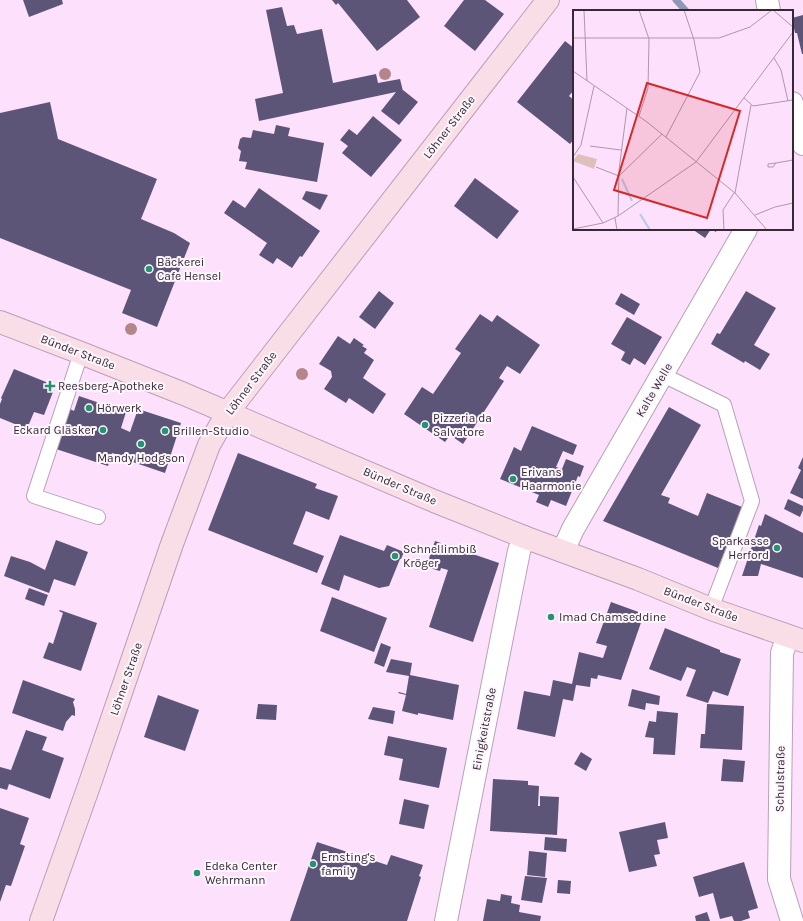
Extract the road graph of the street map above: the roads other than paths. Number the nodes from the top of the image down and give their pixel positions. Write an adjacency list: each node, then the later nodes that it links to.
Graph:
1 (548, 0): 11 (main road, Löhner Straße)
2 (767, 0): 3 (street)
3 (769, 10)
4 (797, 114): 5 (street); 6 (street)
5 (793, 139)
6 (803, 144)
7 (745, 230): 10 (street, Kalte Welle)
8 (0, 322): 9 (main road, Bünder Straße)
9 (81, 353): 11 (main road, Bünder Straße); 12 (lane)
10 (663, 375): 14 (street, Kalte Welle); 15 (lane)
11 (228, 412): 13 (main road, Bünder Straße); 17 (main road, Löhner Straße)
12 (98, 517)
13 (524, 537): 14 (main road, Bünder Straße); 18 (street, Einigkeitstraße)
14 (563, 552): 15 (main road, Bünder Straße)
15 (711, 609): 16 (main road, Bünder Straße)
16 (795, 639): 19 (street, Schulstraße)
17 (40, 921)
18 (446, 921)
19 (792, 921)

